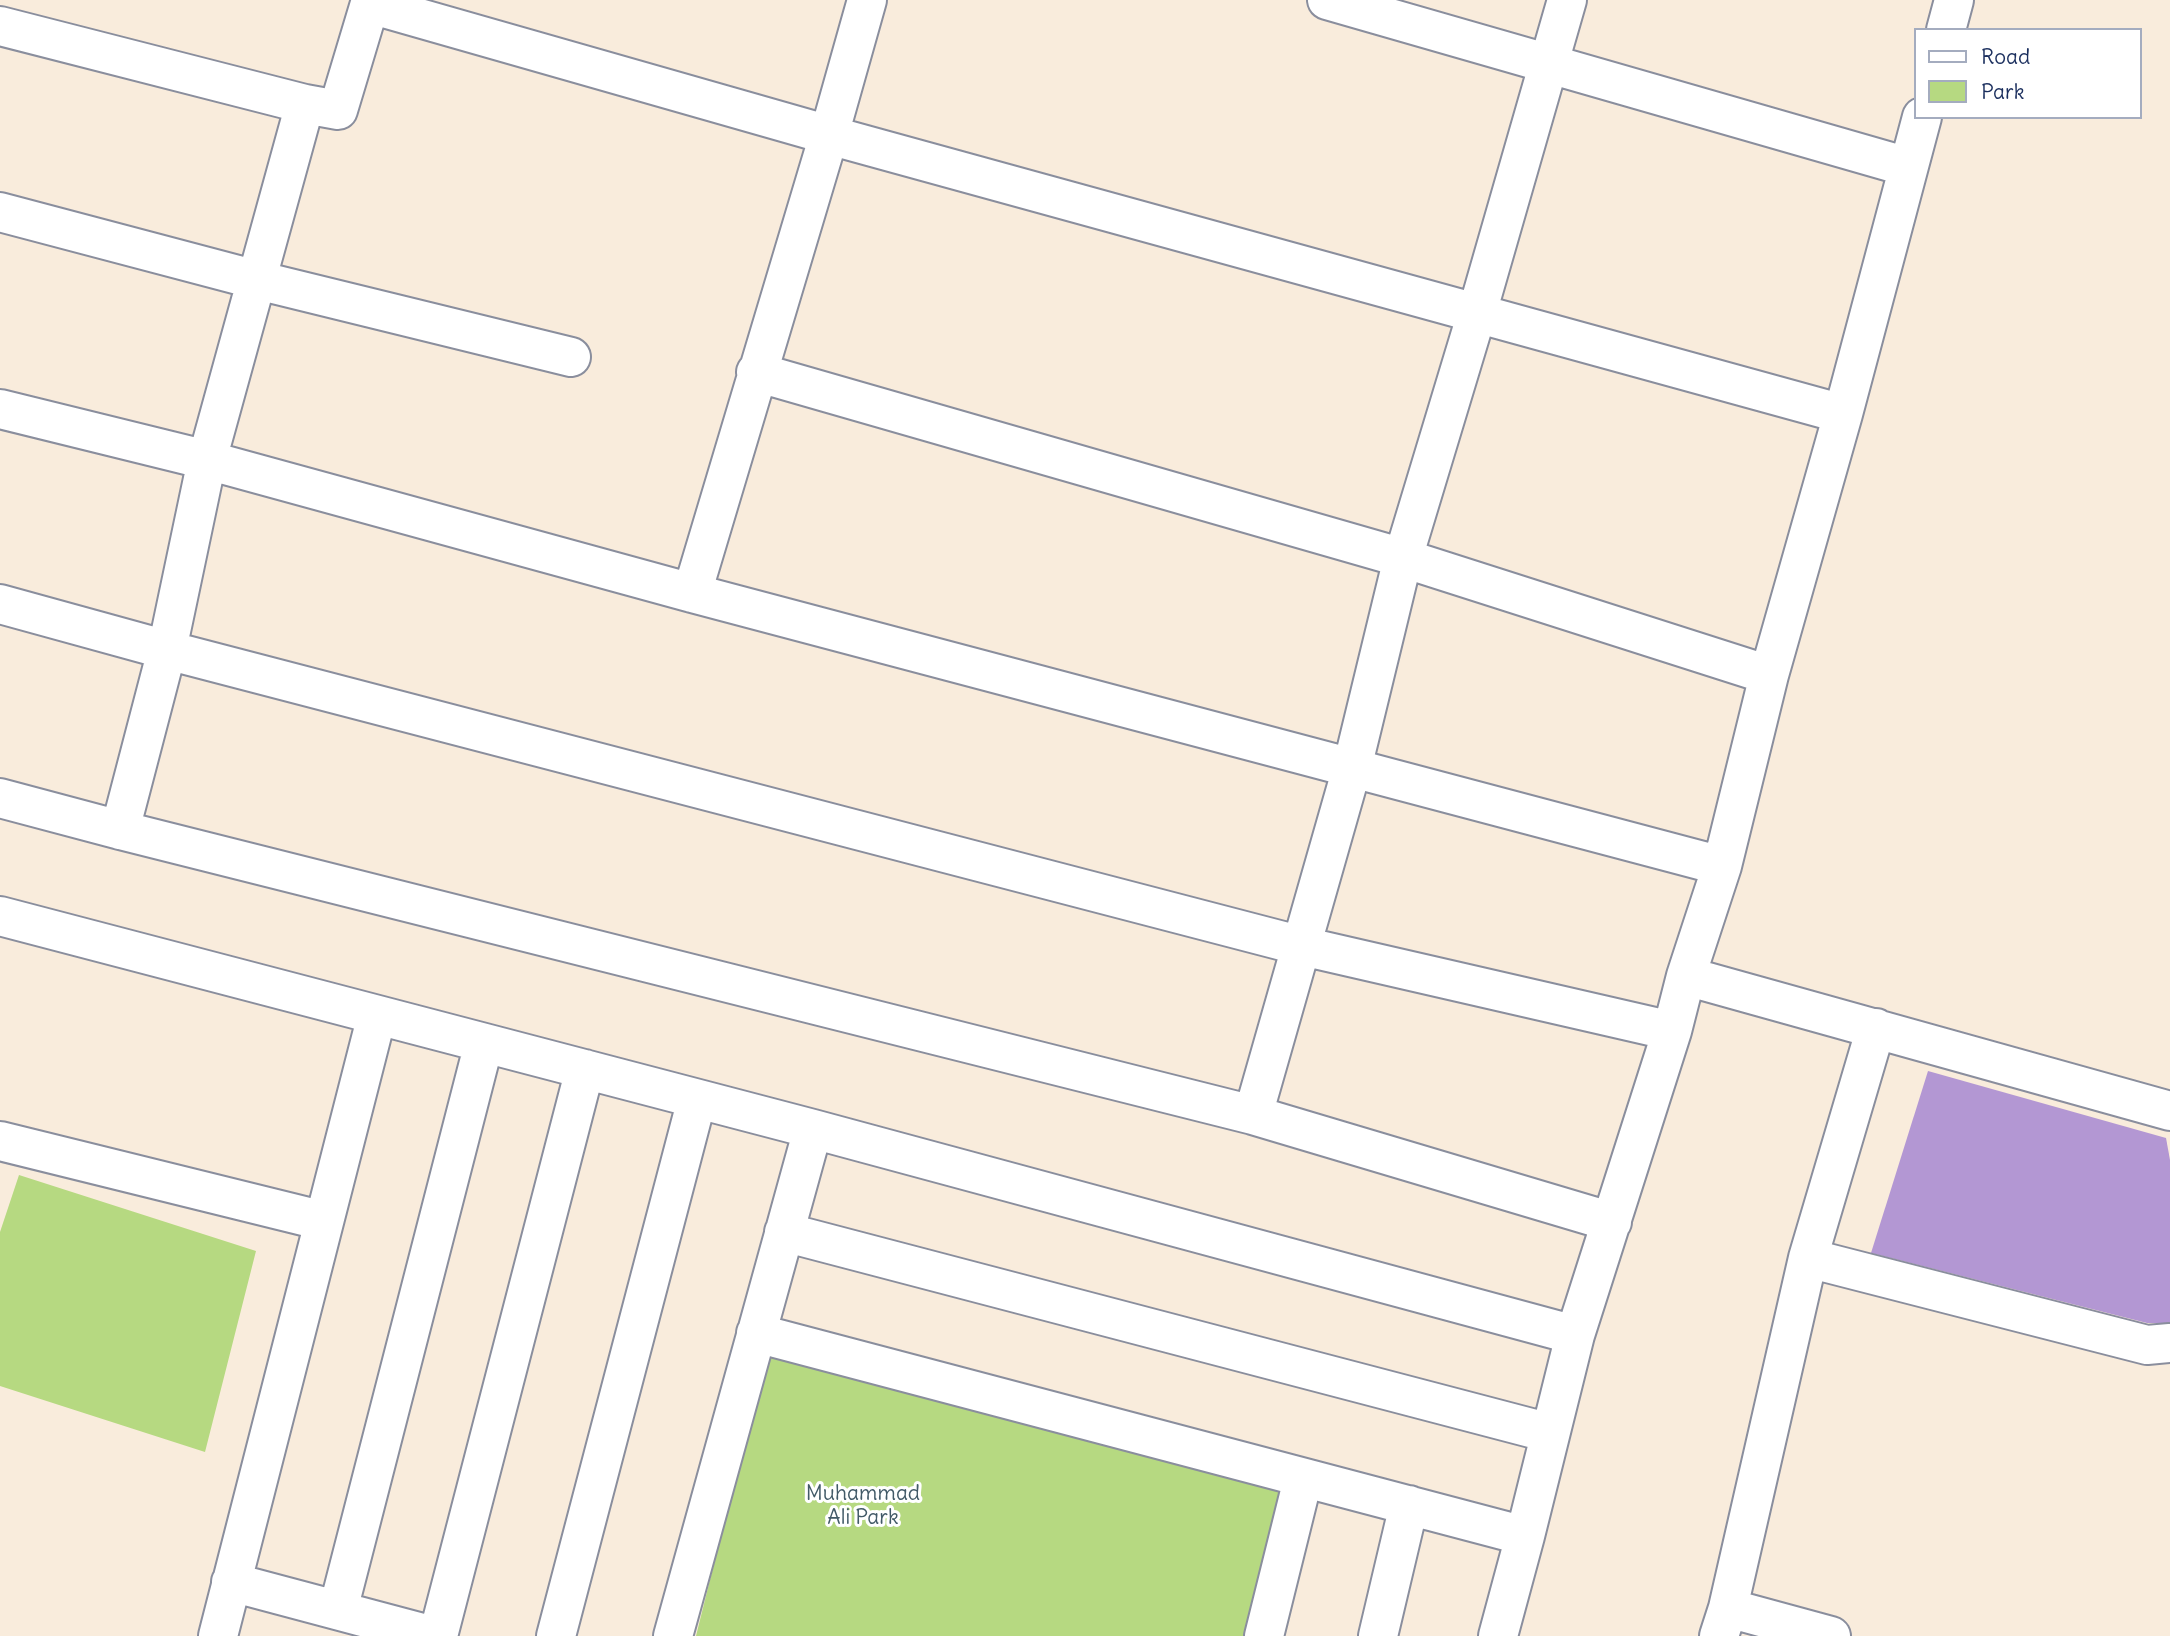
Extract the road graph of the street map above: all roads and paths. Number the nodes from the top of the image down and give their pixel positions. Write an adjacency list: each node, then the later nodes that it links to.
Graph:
1 (867, 0): 11 (street)
2 (1327, 0): 8 (street)
3 (1567, 0): 8 (street)
4 (1954, 0): 7 (street)
5 (371, 2): 9 (street); 11 (street)
6 (0, 26): 9 (street)
7 (1947, 28)
8 (1549, 63): 12 (street); 15 (street)
9 (305, 104): 14 (street)
10 (1921, 119): 12 (street)
11 (829, 135): 15 (street); 17 (street)
12 (1908, 167): 19 (street)
13 (0, 212): 14 (street)
14 (257, 280): 16 (street); 20 (street)
15 (1477, 313): 19 (street); 21 (street)
16 (571, 357)
17 (756, 372): 21 (street); 22 (street)
18 (0, 409): 20 (street)
19 (1843, 414): 25 (street)
20 (207, 460): 22 (street); 24 (street)
21 (1403, 558): 25 (street); 26 (street)
22 (691, 593): 26 (street)
23 (0, 604): 24 (street)
24 (167, 650): 28 (street); 31 (street)
25 (1769, 675): 29 (street)
26 (1352, 768): 29 (street); 31 (street)
27 (0, 798): 28 (street)
28 (120, 830): 40 (street)
29 (1722, 866): 32 (street)
30 (0, 916): 33 (street)
31 (1301, 946): 35 (street); 40 (street)
32 (1686, 976): 34 (street); 35 (street)
33 (377, 1015): 36 (street); 43 (street)
34 (1876, 1028): 39 (street); 46 (street)
35 (1672, 1031): 44 (street)
36 (484, 1043): 37 (street); 55 (street)
37 (585, 1069): 38 (street); 58 (street)
38 (697, 1099): 41 (street); 59 (street)
39 (2170, 1111)
40 (1253, 1115): 44 (street)
41 (813, 1129): 45 (street); 48 (street)
42 (0, 1140): 43 (street)
43 (324, 1222): 54 (street)
44 (1612, 1222): 48 (street)
45 (784, 1232): 47 (street); 50 (street)
46 (1808, 1258): 49 (street); 56 (street)
47 (756, 1333): 51 (street); 60 (street)
48 (1575, 1335): 50 (street)
49 (2170, 1343)
50 (1550, 1433): 53 (street)
51 (1303, 1479): 52 (street); 61 (street)
52 (1409, 1505): 53 (street); 62 (street)
53 (1525, 1536): 63 (street)
54 (232, 1582): 55 (street); 57 (street)
55 (338, 1611): 58 (street)
56 (1724, 1622): 64 (street)
57 (218, 1636)
58 (436, 1636)
59 (556, 1636)
60 (673, 1636)
61 (1264, 1636)
62 (1378, 1636)
63 (1498, 1636)
64 (1831, 1636)

